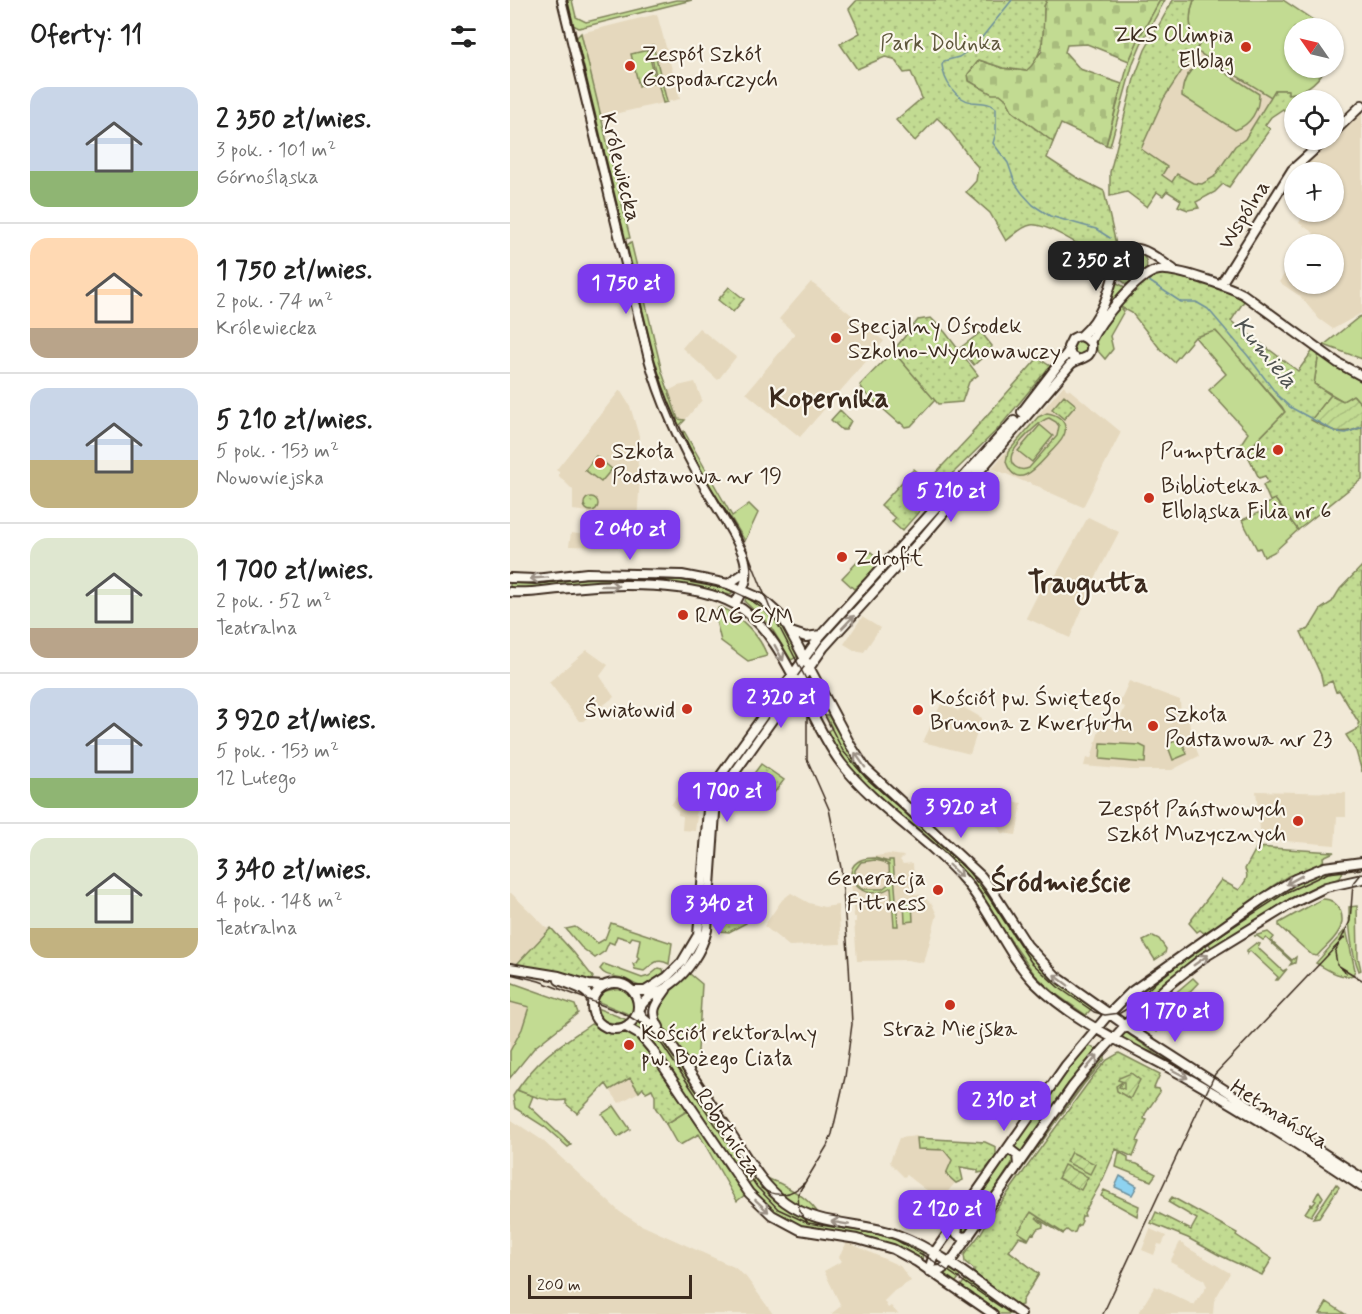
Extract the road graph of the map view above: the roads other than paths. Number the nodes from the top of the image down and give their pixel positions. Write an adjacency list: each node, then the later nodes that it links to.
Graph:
1 (562, 0): 12 (street, Królewiecka)
2 (1362, 105): 3 (street)
3 (1344, 122)
4 (1314, 150): 6 (street, Wspólna)
5 (1185, 274): 6 (street); 7 (street); 8 (street)
6 (1221, 285): 11 (street)
7 (1081, 336): 8 (street); 9 (street)
8 (1090, 342): 10 (street)
9 (1068, 352): 10 (street); 19 (street)
10 (1078, 360): 21 (street, one-way to 10)
11 (1362, 376)
12 (746, 572): 14 (street); 15 (street, Królewiecka)
13 (510, 578): 14 (street, one-way to 13)
14 (728, 584): 15 (street)
15 (742, 590): 17 (street, Królewiecka); 18 (street)
16 (510, 592): 17 (street, one-way to 17)
17 (735, 604): 22 (street, one-way to 22)
18 (791, 632): 19 (street); 20 (street)
19 (821, 635): 20 (street)
20 (804, 658): 21 (street); 22 (street)
21 (810, 666): 23 (street); 36 (street, Hetmańska, one-way to 21)
22 (791, 675): 23 (street); 26 (street)
23 (797, 684): 24 (street, Hetmańska); 25 (street)
24 (806, 703): 25 (street); 39 (street, Hetmańska, one-way to 39)
25 (783, 704): 26 (street)
26 (709, 842): 31 (street); 33 (street)
27 (1362, 862): 36 (street, one-way to 36)
28 (1362, 879): 37 (street, one-way to 28)
29 (510, 968): 30 (street)
30 (553, 976): 32 (street); 34 (street)
31 (671, 984): 35 (street); 40 (street)
32 (603, 986): 33 (street); 34 (street)
33 (633, 991): 35 (street)
34 (591, 999): 38 (street)
35 (639, 1010): 38 (street); 40 (street, Robotnicza)
36 (1109, 1014): 37 (street, Hetmańska); 39 (street)
37 (1125, 1025): 41 (street); 44 (street, Hetmańska)
38 (626, 1027): 50 (street, Robotnicza, one-way to 50)
39 (1097, 1028): 41 (street, Hetmańska); 42 (street)
40 (665, 1036): 48 (street, Robotnicza, one-way to 40)
41 (1113, 1039): 43 (street, one-way to 41); 45 (street, Hetmańska, one-way to 45)
42 (1008, 1148): 43 (street); 46 (street)
43 (1018, 1166): 47 (street)
44 (1362, 1178)
45 (1362, 1187)
46 (960, 1217): 47 (street); 48 (street)
47 (969, 1236): 49 (street)
48 (934, 1253): 49 (street, Robotnicza); 50 (street)
49 (949, 1264): 50 (street); 52 (street, Robotnicza)
50 (929, 1271): 51 (street)
51 (993, 1314)
52 (1021, 1314)

